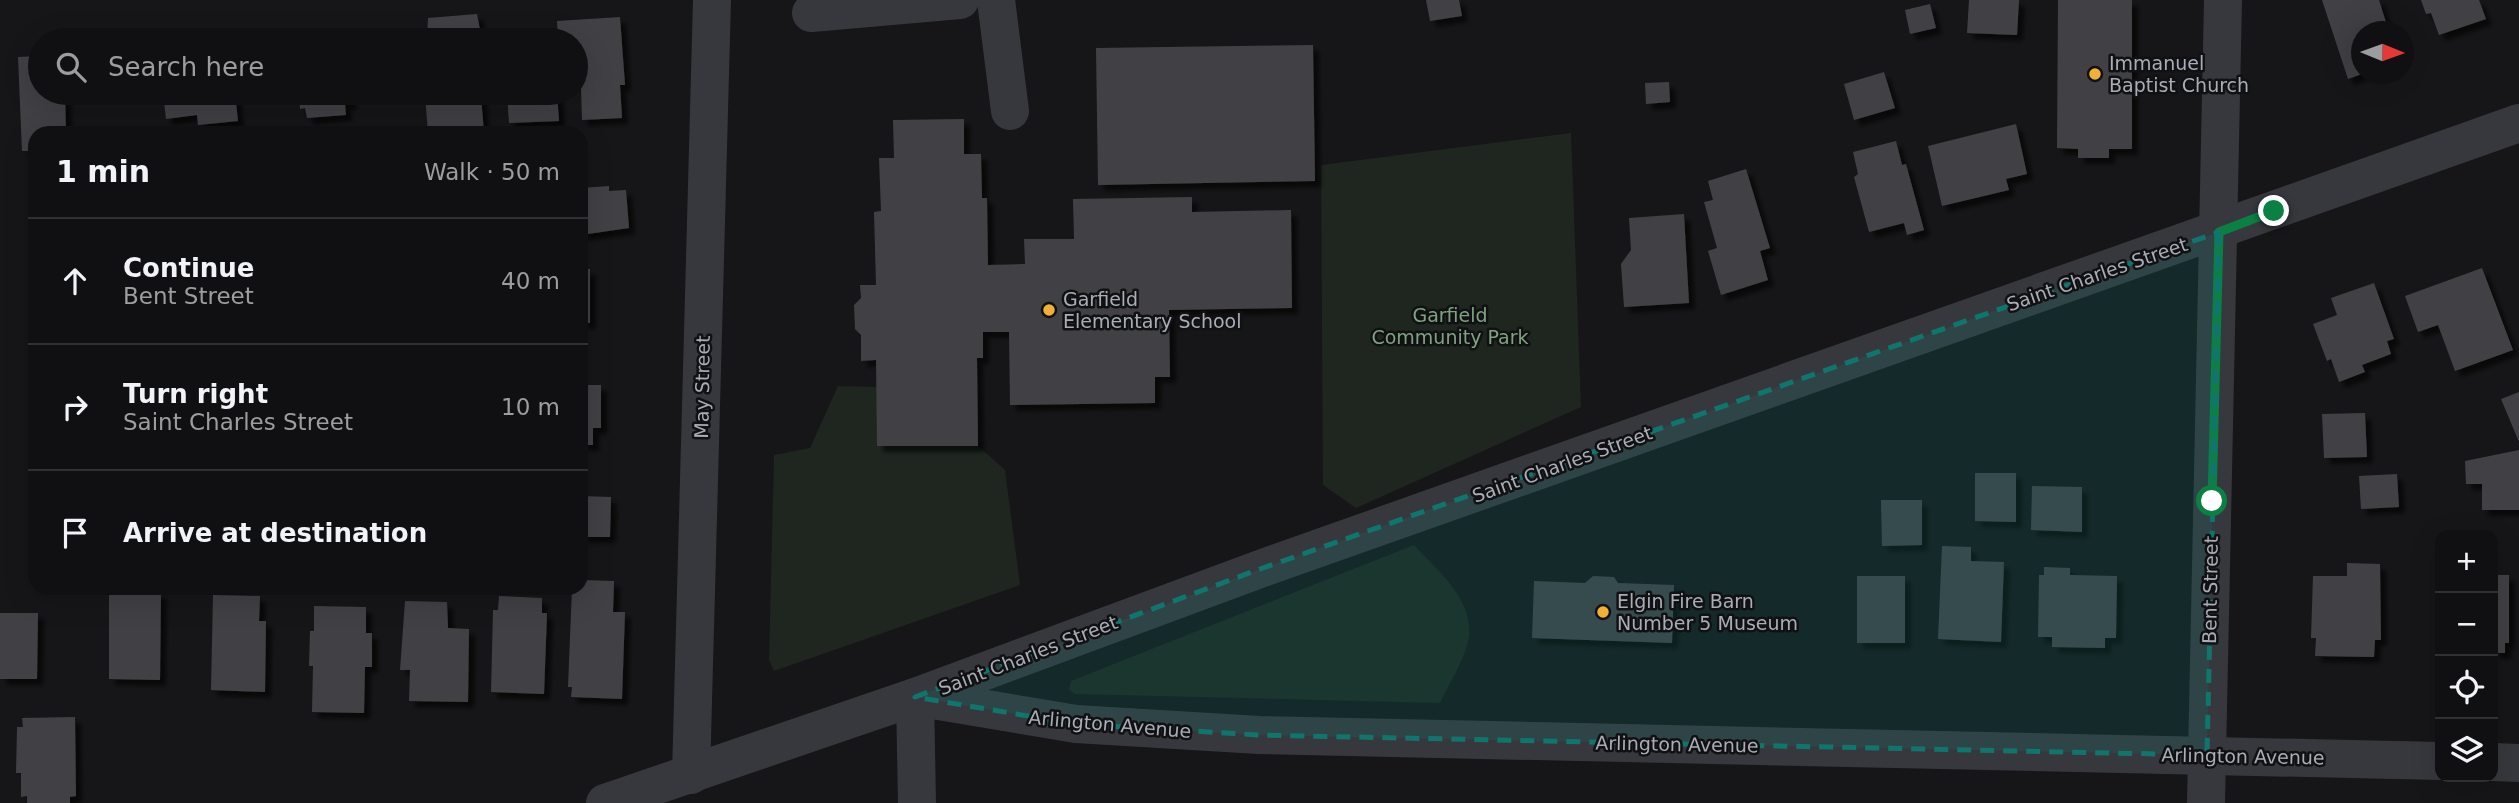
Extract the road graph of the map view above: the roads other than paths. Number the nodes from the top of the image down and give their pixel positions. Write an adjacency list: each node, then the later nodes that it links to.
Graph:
1 (712, 0): 14 (street, May Street)
2 (960, 0): 5 (street)
3 (996, 0): 6 (street)
4 (2223, 0): 8 (street, Bent Street)
5 (811, 13)
6 (1010, 111)
7 (2519, 123): 8 (street, Saint Charles Street)
8 (2219, 232): 9 (street, Saint Charles Street); 10 (street, Bent Street)
9 (915, 698): 10 (street, Arlington Avenue); 14 (street, Saint Charles Street); 16 (street)
10 (2207, 755): 11 (street, Arlington Avenue); 17 (street, Bent Street)
11 (2435, 761)
12 (2498, 762): 13 (street)
13 (2519, 763)
14 (691, 775): 15 (street, Saint Charles Street)
15 (605, 803)
16 (917, 803)
17 (2206, 803)

